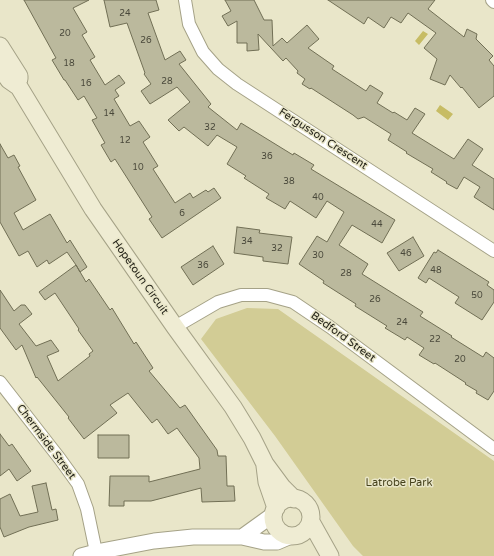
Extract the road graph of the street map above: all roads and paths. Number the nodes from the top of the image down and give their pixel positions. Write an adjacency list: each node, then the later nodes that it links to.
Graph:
1 (185, 0): 7 (street, Fergusson Crescent)
2 (492, 0): 3 (street)
3 (494, 2)
4 (0, 46): 6 (main road, Hopetoun Circuit)
5 (0, 67): 6 (main road, Hopetoun Circuit)
6 (19, 87): 8 (main road, Hopetoun Circuit)
7 (494, 251)
8 (175, 327): 10 (street, Bedford Street); 11 (main road, Hopetoun Circuit)
9 (0, 382): 17 (street, Chermside Street)
10 (494, 448)
11 (265, 464): 12 (main road, Hopetoun Circuit); 13 (main road, Hopetoun Circuit)
12 (294, 499): 13 (main road); 14 (main road)
13 (275, 511): 15 (main road); 16 (street)
14 (311, 522): 15 (main road); 19 (main road)
15 (294, 536): 16 (street); 19 (main road)
16 (242, 537): 17 (street)
17 (96, 552): 18 (street)
18 (81, 556)
19 (329, 556)

